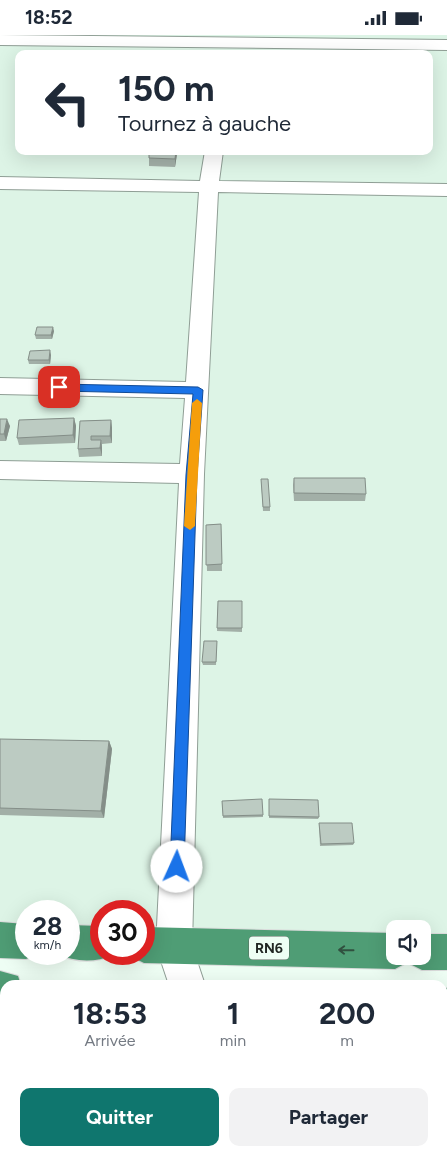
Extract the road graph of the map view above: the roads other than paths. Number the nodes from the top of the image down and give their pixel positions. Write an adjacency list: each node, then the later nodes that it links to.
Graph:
1 (0, 40): 2 (street)
2 (227, 44): 3 (street)
3 (447, 45)
4 (213, 155): 6 (street)
5 (0, 183): 6 (street)
6 (209, 185): 7 (street); 9 (street)
7 (447, 190)
8 (0, 386): 9 (street)
9 (198, 390): 11 (street)
10 (0, 471): 11 (street)
11 (192, 475): 14 (street)
12 (0, 940): 13 (highway)
13 (15, 941)
14 (159, 945): 15 (highway, RN6, one-way to 14); 18 (street)
15 (386, 951)
16 (431, 952): 17 (highway)
17 (447, 952)
18 (184, 980)

